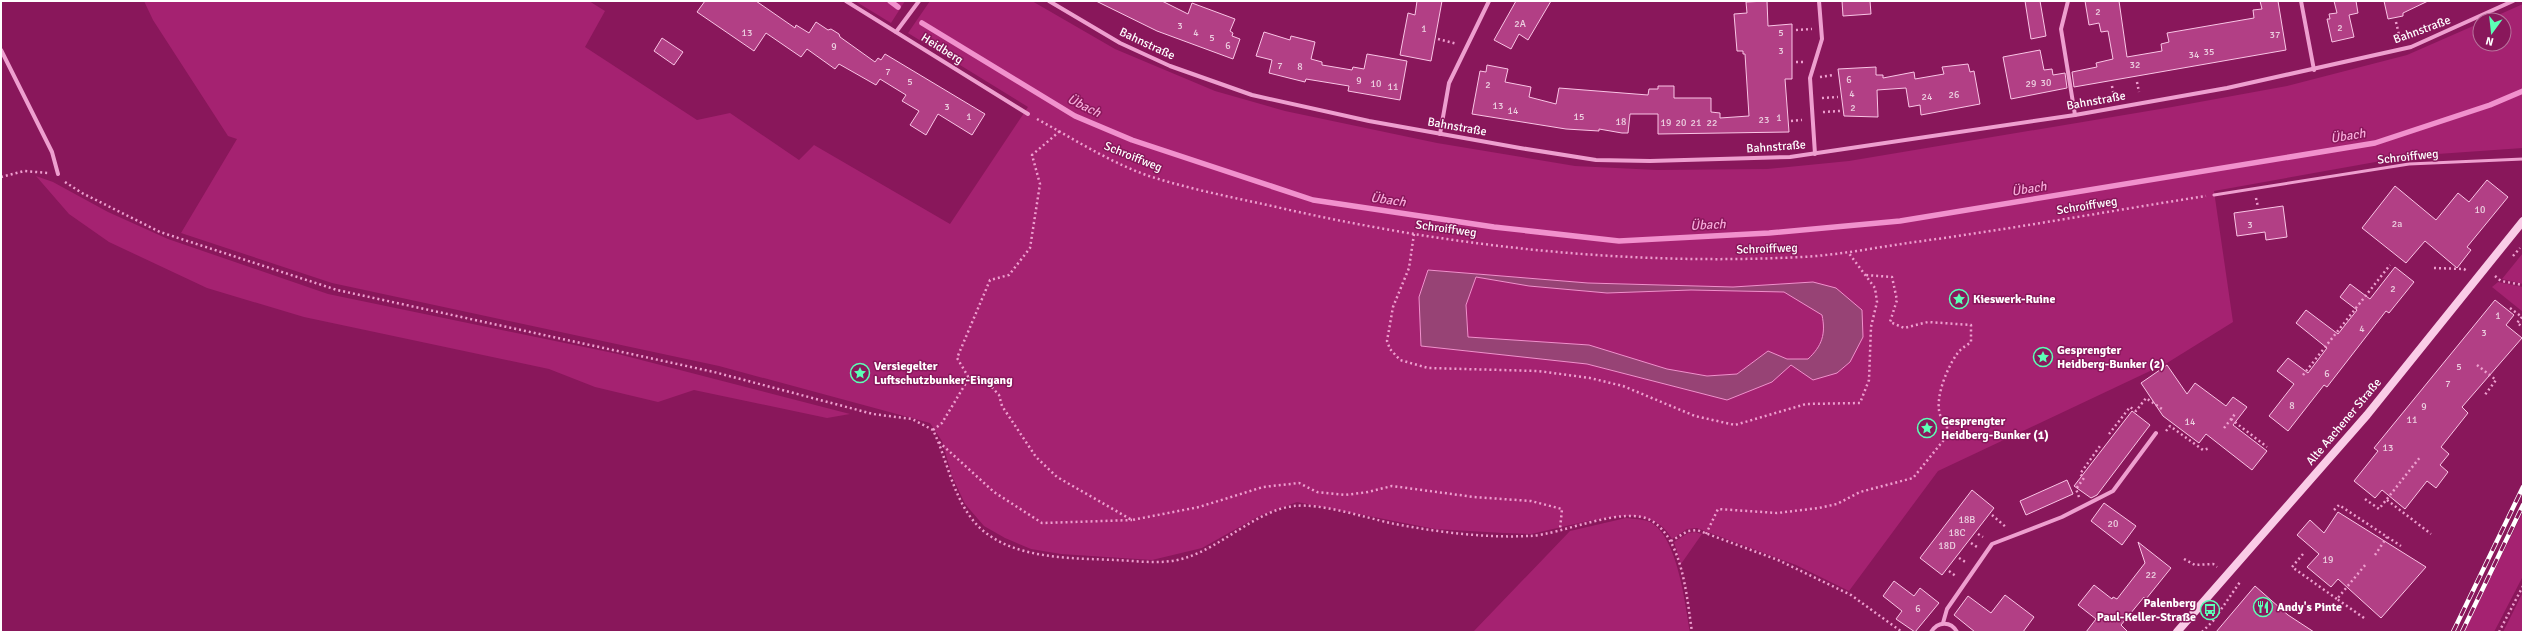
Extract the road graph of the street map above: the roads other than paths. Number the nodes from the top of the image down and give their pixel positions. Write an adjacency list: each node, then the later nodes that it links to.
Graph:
1 (846, 1): 9 (street, Heidberg)
2 (919, 1): 9 (street)
3 (1049, 1): 14 (street, Bahnstraße)
4 (1489, 1): 14 (street)
5 (1819, 1): 15 (street)
6 (2068, 1): 13 (street)
7 (2301, 1): 11 (street)
8 (2512, 1): 11 (street, Bahnstraße)
9 (896, 32): 12 (street, Heidberg)
10 (1, 50): 17 (street)
11 (2314, 70): 13 (street, Bahnstraße)
12 (1028, 114)
13 (2075, 115): 15 (street, Bahnstraße)
14 (1440, 134): 15 (street, Bahnstraße)
15 (1815, 154)
16 (2523, 159): 18 (lane, Schroiffweg)
17 (58, 174)
18 (2214, 195)
19 (2523, 221): 24 (main road, Alte Aachener Straße)
20 (2156, 433): 21 (street)
21 (1943, 623): 22 (street); 23 (street)
22 (1931, 632)
23 (1957, 632)
24 (2177, 632)

